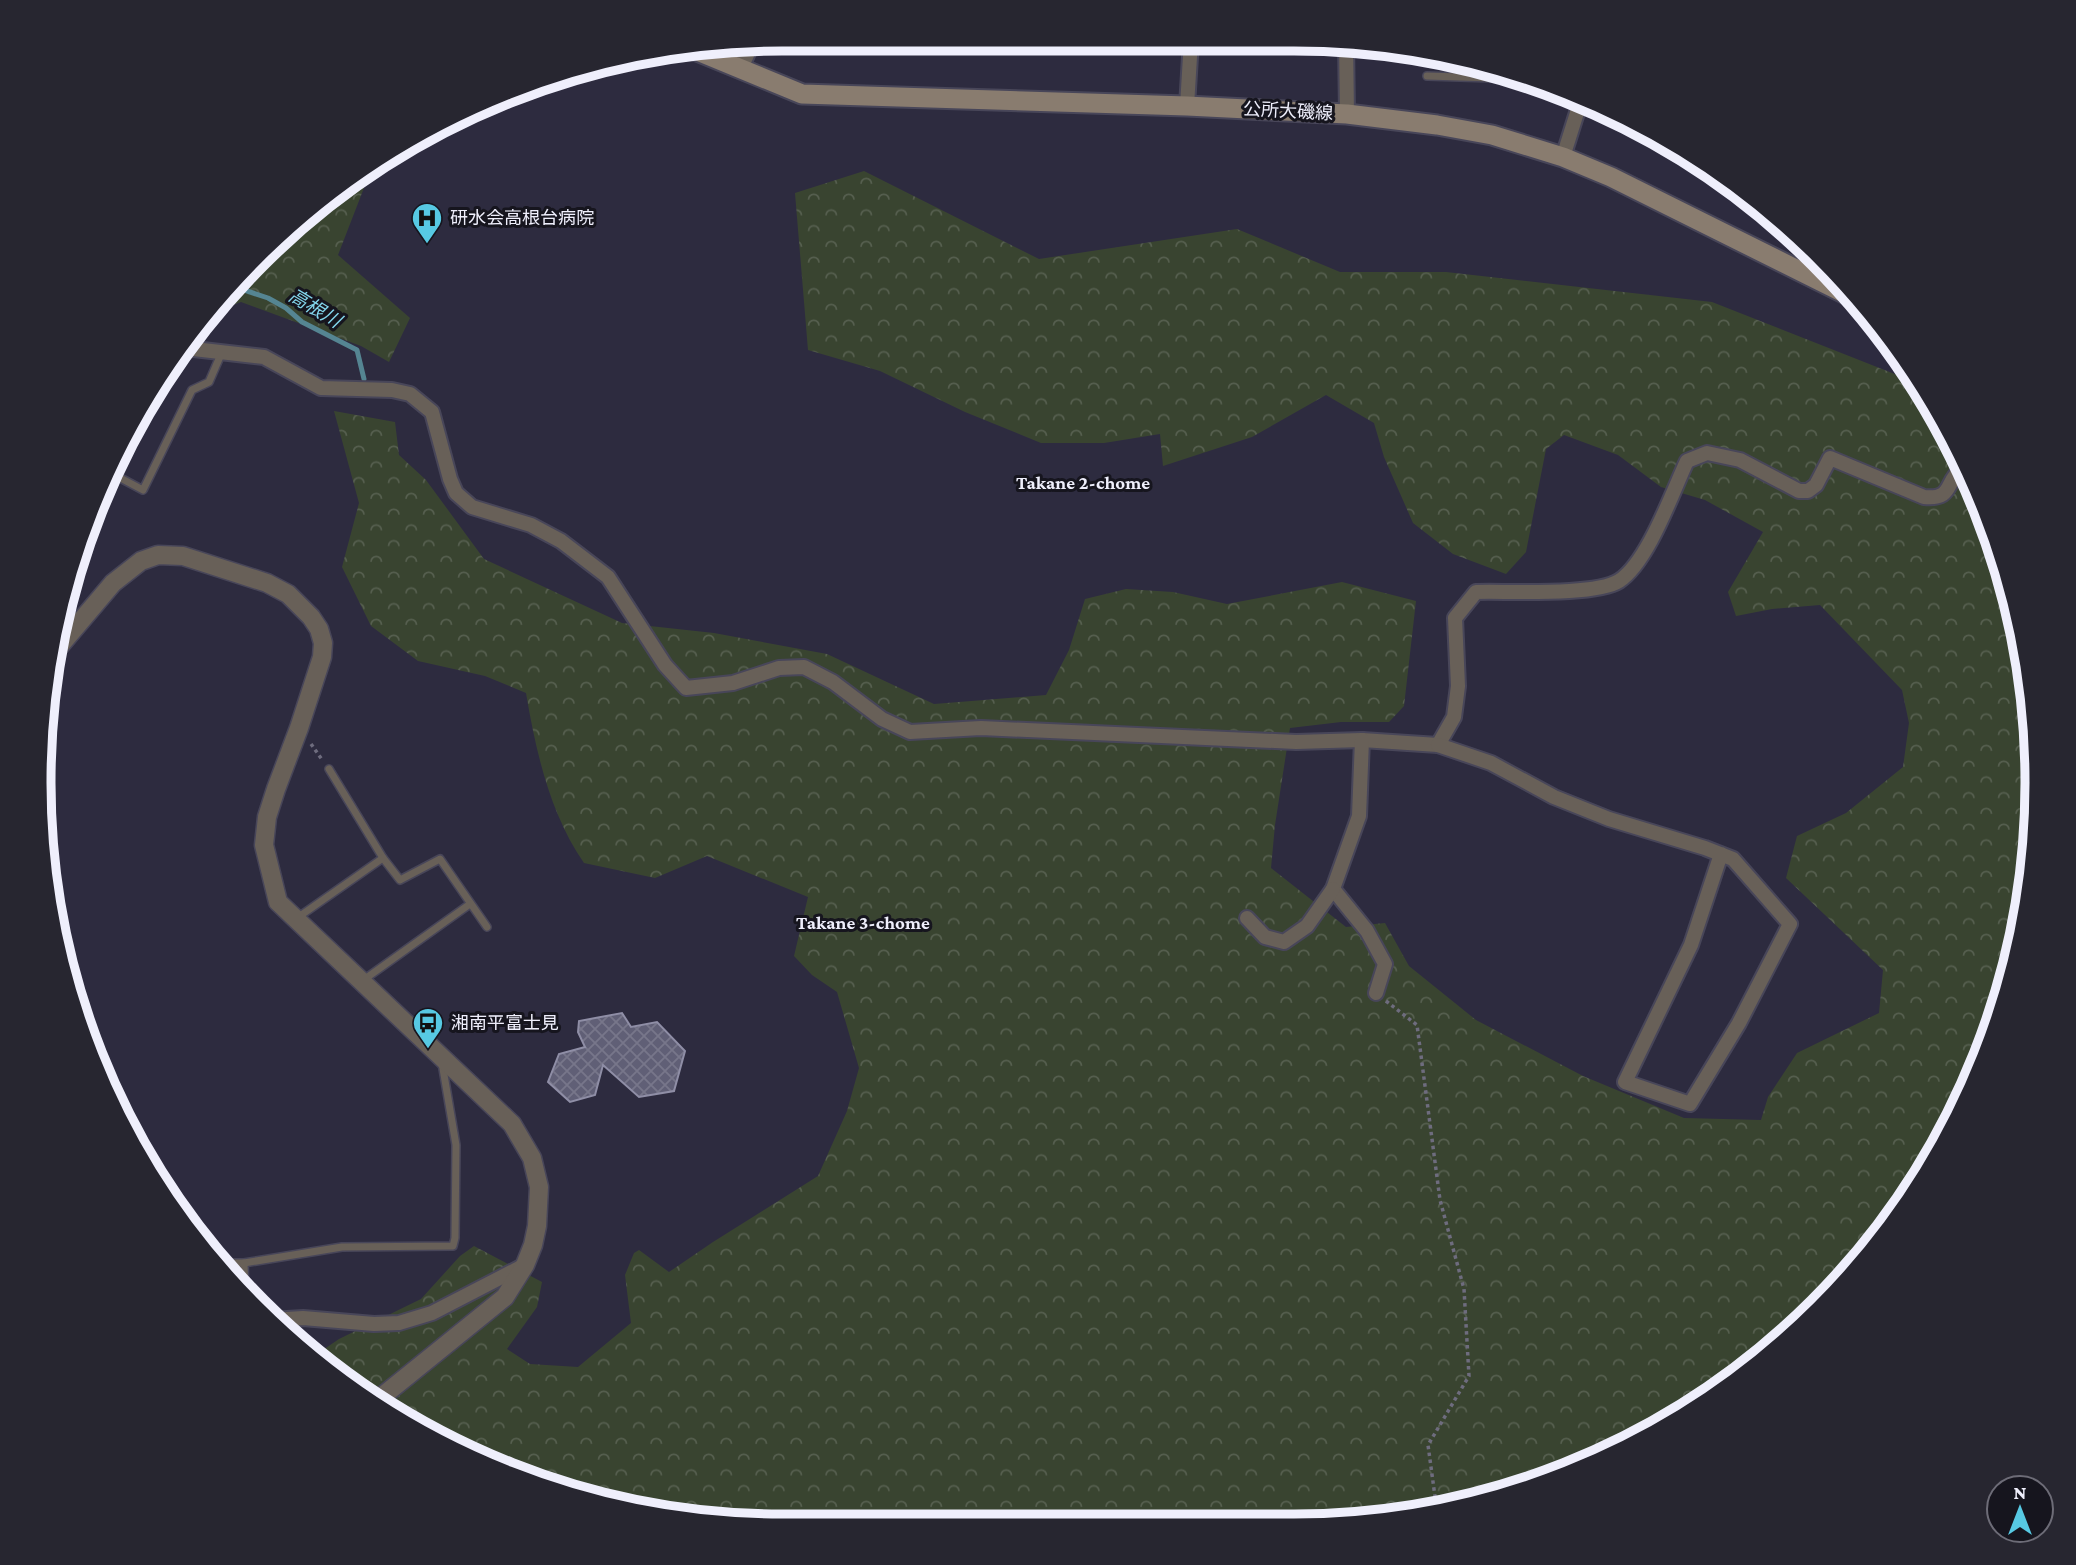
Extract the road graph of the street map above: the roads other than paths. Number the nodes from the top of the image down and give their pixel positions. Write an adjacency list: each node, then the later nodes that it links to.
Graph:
1 (1190, 51): 8 (street)
2 (748, 52): 5 (street)
3 (1346, 53): 10 (street)
4 (706, 55): 5 (main road, 公所大磯線)
5 (740, 70): 8 (main road, 公所大磯線)
6 (1427, 76): 7 (lane)
7 (1489, 78)
8 (1186, 106): 10 (main road, 公所大磯線)
9 (1578, 108): 11 (street)
10 (1347, 114): 11 (main road, 公所大磯線)
11 (1563, 157): 12 (main road, 公所大磯線)
12 (1832, 287)
13 (194, 349): 14 (street)
14 (222, 352): 16 (lane); 18 (street)
15 (1957, 473): 19 (street)
16 (118, 477)
17 (65, 640): 26 (street)
18 (1362, 740): 19 (street); 23 (street)
19 (1438, 744): 21 (street)
20 (329, 769): 22 (lane)
21 (1721, 854): 21 (street)
22 (383, 858): 24 (lane); 26 (lane)
23 (1333, 889): 25 (street); 29 (street)
24 (470, 904): 27 (lane); 28 (lane)
25 (1247, 918)
26 (295, 920): 28 (street)
27 (487, 927)
28 (361, 982): 30 (street)
29 (1376, 993)
30 (441, 1056): 31 (lane); 33 (street)
31 (244, 1262): 32 (lane); 34 (lane)
32 (230, 1263)
33 (525, 1265): 35 (street); 36 (street)
34 (245, 1278)
35 (286, 1320)
36 (384, 1396)

